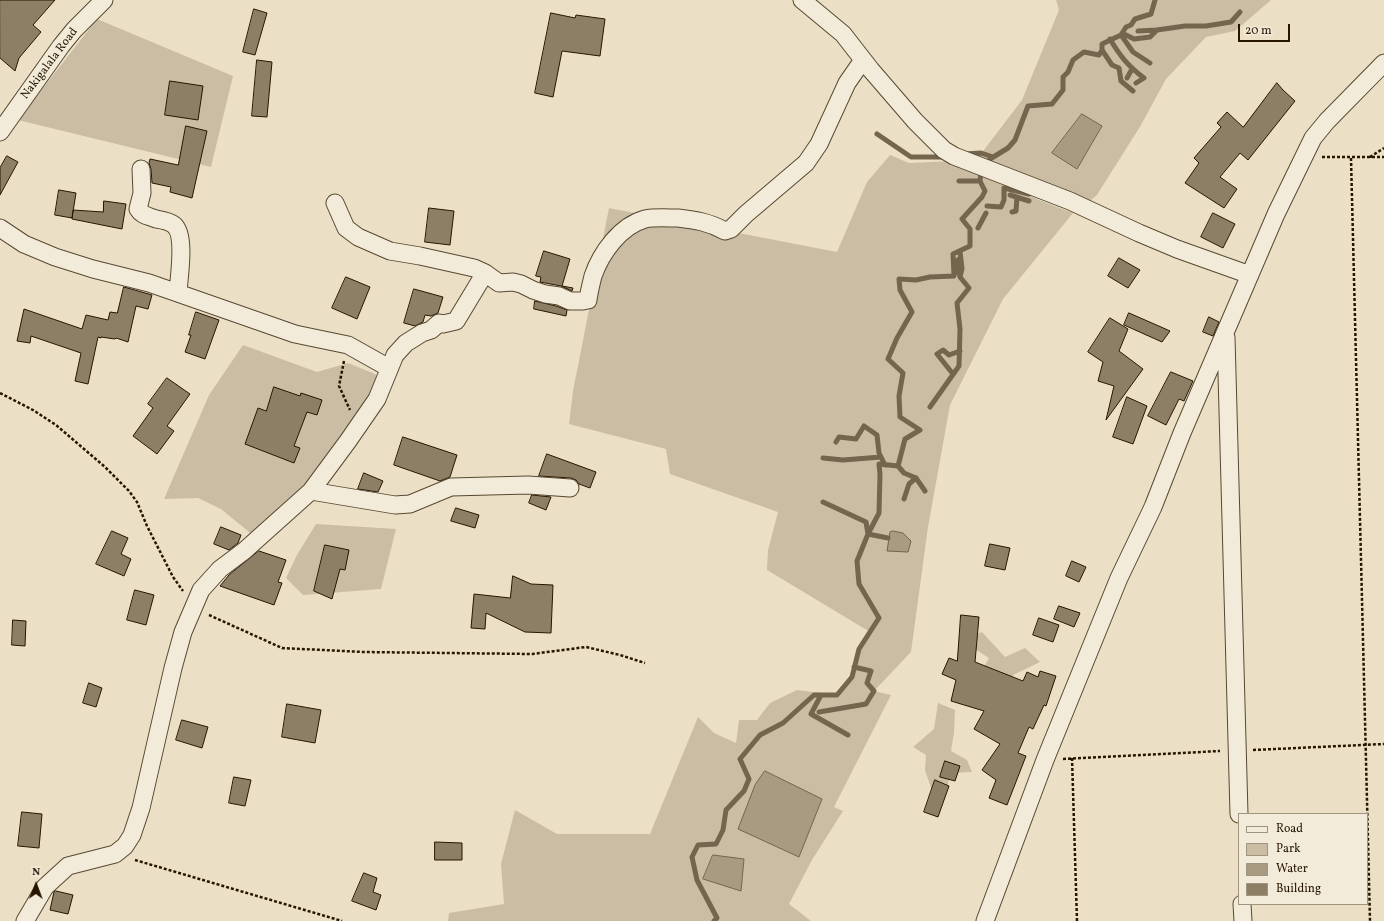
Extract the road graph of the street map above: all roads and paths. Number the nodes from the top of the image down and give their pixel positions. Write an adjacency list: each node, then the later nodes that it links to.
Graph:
1 (104, 0): 5 (street, Nakigalala Road)
2 (802, 0): 3 (street)
3 (863, 60): 14 (street); 15 (street)
4 (1384, 62): 7 (street)
5 (0, 132)
6 (1384, 148): 10 (path)
7 (1304, 157): 9 (path); 15 (street)
8 (1384, 157): 10 (path)
9 (1351, 158): 10 (path); 27 (path)
10 (1370, 158)
11 (141, 169): 16 (street)
12 (334, 204): 14 (street)
13 (0, 228): 16 (street)
14 (485, 273): 19 (street)
15 (1250, 275): 17 (street)
16 (178, 292): 18 (street)
17 (1226, 331): 28 (street); 30 (street)
18 (348, 345): 19 (street); 21 (path)
19 (389, 368): 21 (street)
20 (0, 393): 24 (path)
21 (357, 426): 23 (street)
22 (570, 488): 23 (street)
23 (311, 491): 24 (street)
24 (193, 608): 25 (path); 34 (street)
25 (645, 663)
26 (1384, 744): 27 (path)
27 (1365, 745): 28 (path); 32 (path)
28 (1237, 751): 29 (path); 31 (street)
29 (1072, 758): 30 (path); 39 (path)
30 (1045, 760): 38 (street)
31 (1239, 813)
32 (1367, 813)
33 (1368, 851): 41 (path)
34 (115, 854): 36 (street); 37 (path)
35 (1242, 905): 40 (street)
36 (25, 921)
37 (342, 921)
38 (985, 921)
39 (1076, 921)
40 (1242, 921)
41 (1370, 921)

